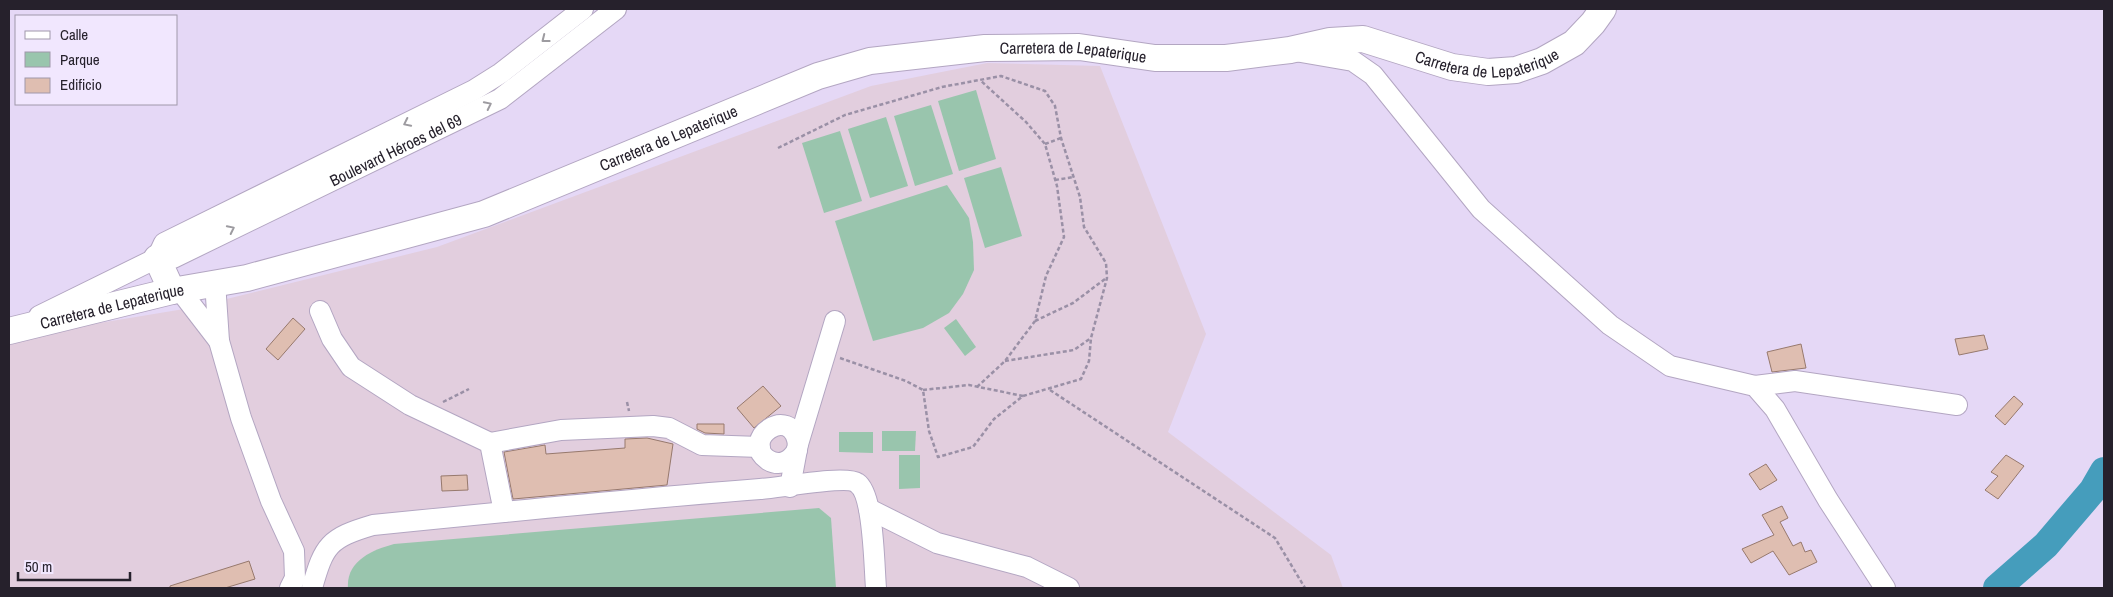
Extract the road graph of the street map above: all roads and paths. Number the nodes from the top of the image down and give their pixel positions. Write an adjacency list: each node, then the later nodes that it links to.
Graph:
1 (583, 9): 11 (street, Boulevard Héroes del 69, one-way to 11)
2 (616, 9): 11 (street, Boulevard Héroes del 69, one-way to 2)
3 (1603, 9): 4 (main road, Carretera de Lepaterique)
4 (1290, 50): 13 (main road, Carretera de Lepaterique); 23 (street)
5 (980, 80): 6 (path); 7 (path); 8 (path)
6 (1061, 138): 7 (path); 9 (path)
7 (1045, 144): 10 (path)
8 (778, 148)
9 (1074, 177): 10 (path); 12 (path)
10 (1054, 180): 17 (path)
11 (157, 258): 14 (main road); 18 (street, Boulevard Héroes del 69)
12 (1107, 278): 17 (path); 19 (path)
13 (215, 282): 14 (main road, Carretera de Lepaterique); 20 (street)
14 (176, 290): 18 (main road, Carretera de Lepaterique); 20 (street)
15 (320, 311): 30 (street)
16 (835, 321): 21 (street)
17 (1035, 321): 22 (path)
18 (9, 331)
19 (1091, 338): 22 (path); 26 (path)
20 (219, 341): 37 (street)
21 (827, 354): 27 (path); 33 (street)
22 (1005, 361): 24 (path)
23 (1755, 386): 29 (street); 42 (street)
24 (977, 387): 27 (path); 28 (path)
25 (468, 389): 30 (path)
26 (1049, 389): 28 (path); 41 (path)
27 (923, 390): 28 (path)
28 (1023, 396)
29 (1958, 405)
30 (425, 412): 31 (street)
31 (490, 443): 32 (street); 36 (street)
32 (760, 447): 33 (street); 33 (street)
33 (798, 447): 34 (street)
34 (790, 487): 35 (street); 36 (street)
35 (869, 509): 39 (street); 40 (street)
36 (504, 512): 38 (street)
37 (290, 588)
38 (312, 588)
39 (876, 588)
40 (1069, 588)
41 (1305, 588)
42 (1885, 588)

